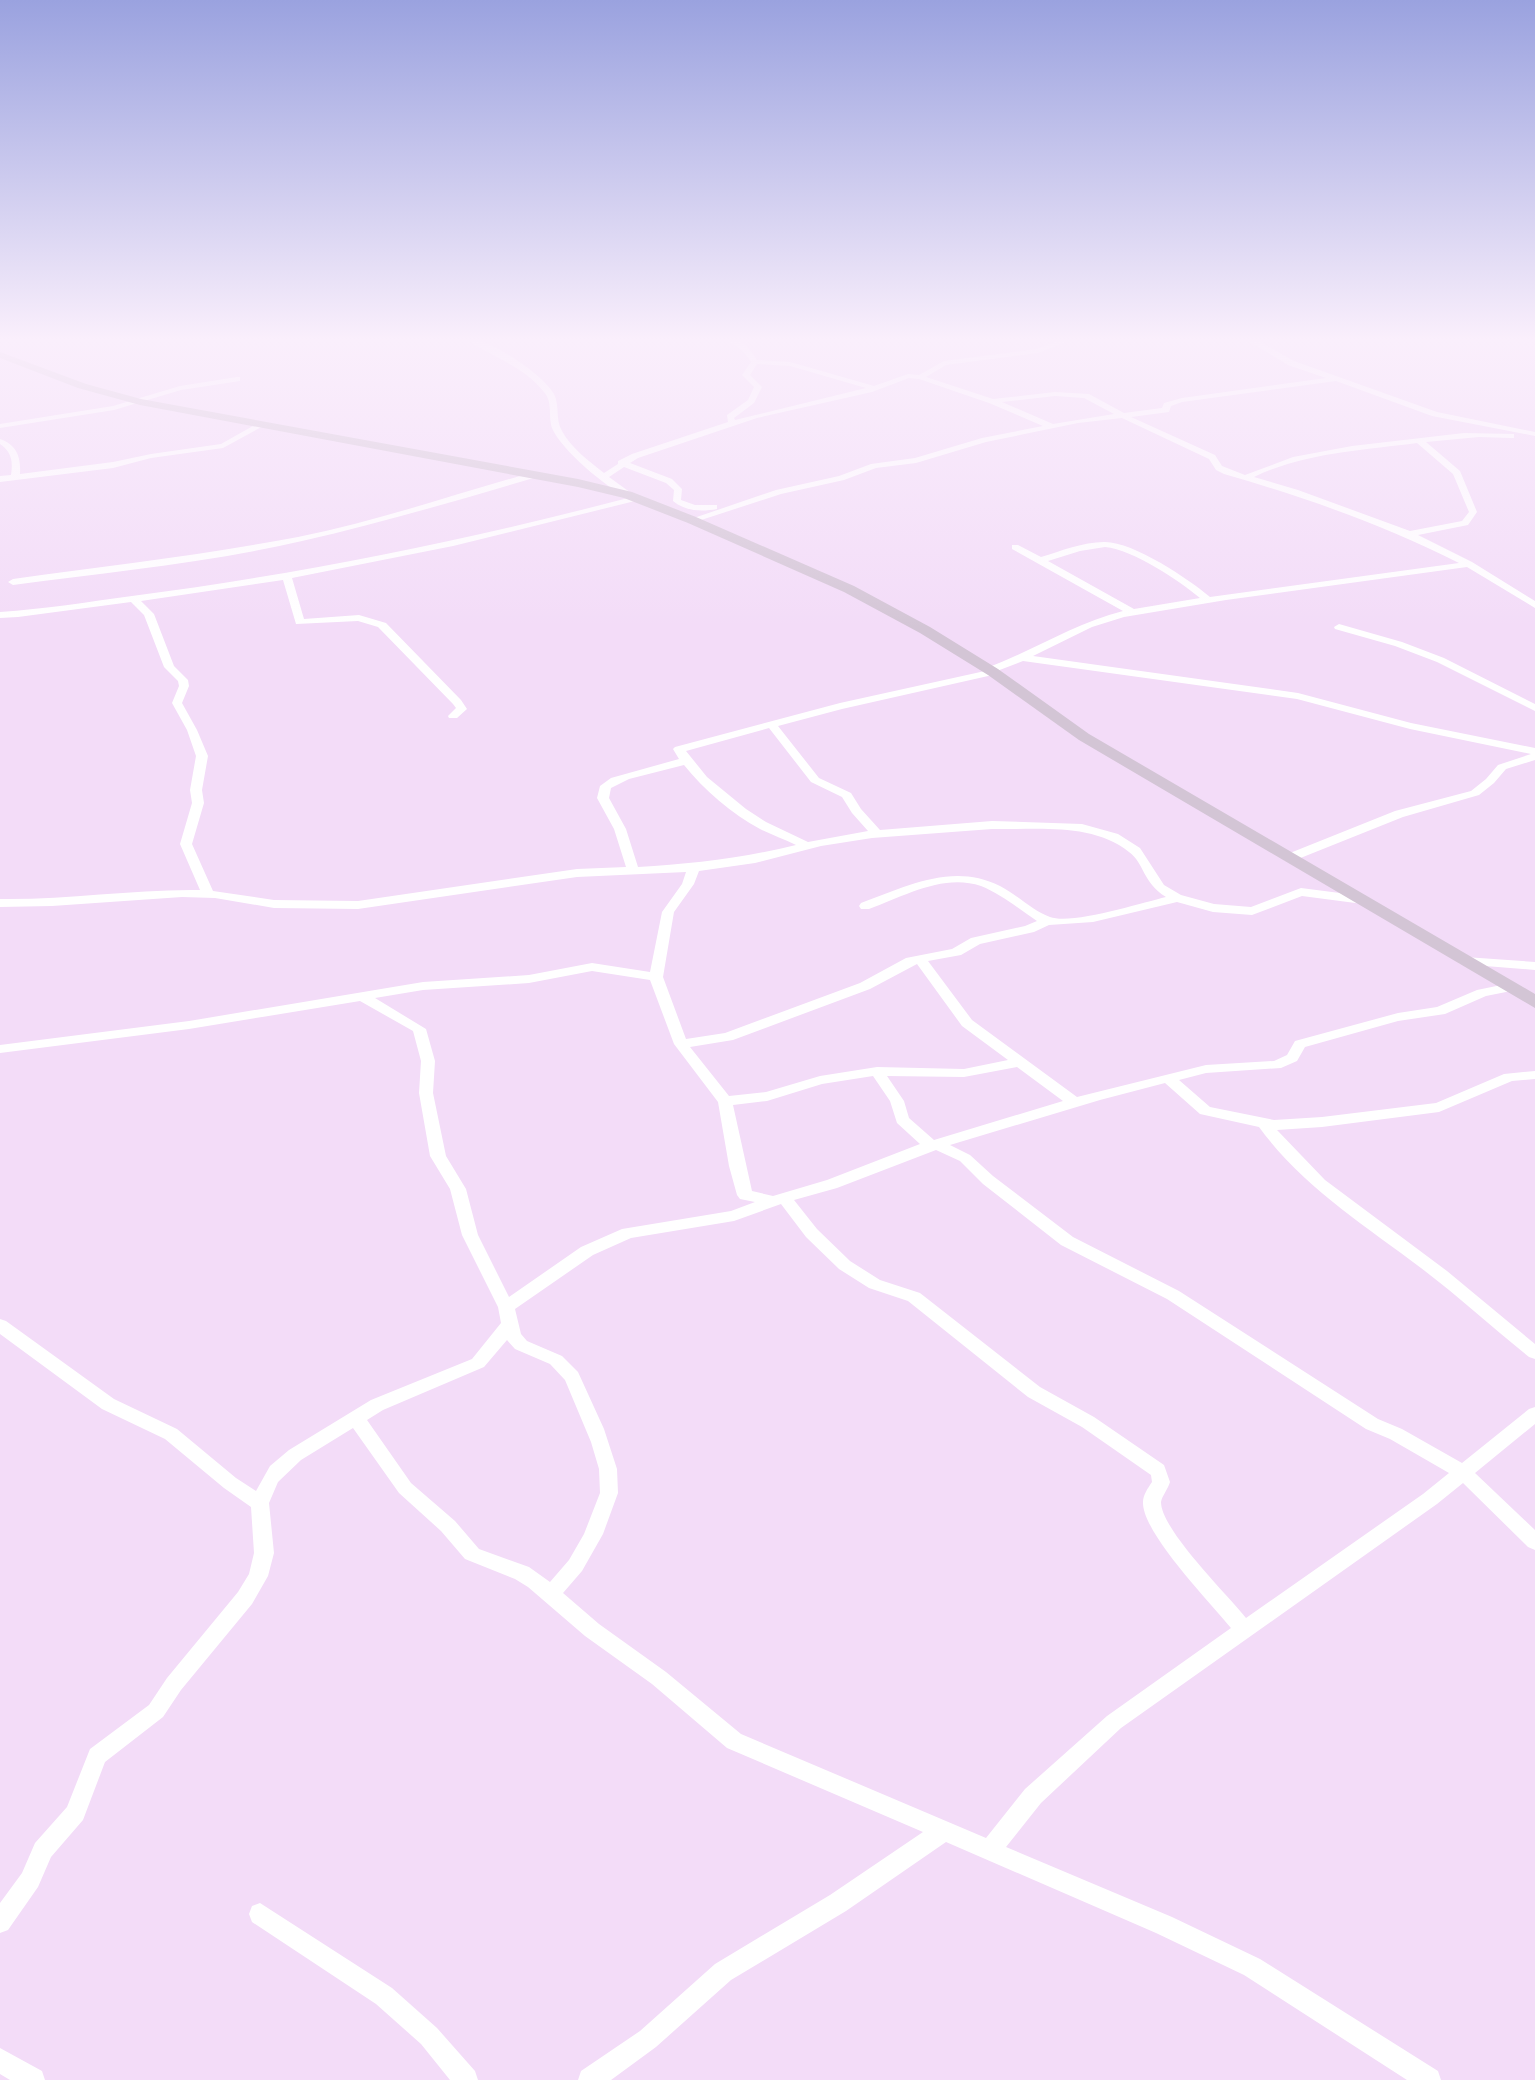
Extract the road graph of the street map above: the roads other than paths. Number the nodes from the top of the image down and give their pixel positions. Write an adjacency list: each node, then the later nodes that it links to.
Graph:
1 (245, 434): 15 (street)
2 (311, 434): 14 (street)
3 (562, 434): 13 (street)
4 (704, 434): 12 (street)
5 (1019, 434): 20 (street)
6 (1162, 434): 17 (street)
7 (1471, 434): 10 (street)
8 (1473, 434): 9 (street)
9 (1535, 439)
10 (1419, 440): 17 (street); 22 (street)
11 (0, 441): 15 (street)
12 (622, 463): 13 (street); 16 (street); 20 (street)
13 (590, 468): 16 (street)
14 (534, 475): 19 (street); 28 (street)
15 (15, 477): 18 (street)
16 (604, 477): 19 (street)
17 (1245, 478): 22 (street)
18 (0, 479)
19 (632, 497): 21 (street); 27 (street)
20 (740, 504): 21 (street)
21 (692, 520): 37 (street)
22 (1409, 534): 25 (street)
23 (1015, 547): 24 (street)
24 (1042, 560): 31 (street); 33 (street)
25 (1469, 564): 26 (street); 29 (street)
26 (1446, 568): 29 (street); 31 (street)
27 (286, 575): 30 (street); 39 (street)
28 (13, 582)
29 (1497, 583): 32 (street)
30 (133, 599): 34 (street); 48 (street)
31 (1208, 600): 33 (street)
32 (1535, 605)
33 (1132, 612): 36 (street)
34 (0, 615)
35 (1339, 626): 38 (street)
36 (1023, 658): 37 (street); 41 (street)
37 (991, 671): 40 (street); 45 (street)
38 (1535, 708)
39 (453, 716)
40 (771, 724): 42 (street); 43 (street)
41 (1535, 754): 45 (street)
42 (687, 760): 44 (street); 47 (street)
43 (876, 834): 44 (street); 49 (street)
44 (806, 846): 46 (street)
45 (1289, 858): 50 (street)
46 (694, 868): 47 (street); 57 (street)
47 (633, 870): 48 (street)
48 (208, 894): 51 (street)
49 (1177, 898): 50 (street); 53 (street)
50 (1363, 900): 55 (street)
51 (0, 903)
52 (865, 906): 53 (street)
53 (1047, 921): 54 (street)
54 (920, 959): 61 (street); 63 (street)
55 (1465, 961): 56 (street); 58 (street)
56 (1535, 966)
57 (656, 977): 59 (street); 61 (street)
58 (1511, 987): 60 (street); 66 (street)
59 (362, 996): 62 (street); 72 (street)
60 (1535, 1002)
61 (681, 1044): 67 (street)
62 (0, 1049)
63 (1022, 1062): 64 (street); 68 (street)
64 (877, 1071): 67 (street); 70 (street)
65 (1535, 1075): 69 (street)
66 (1169, 1079): 68 (street); 69 (street)
67 (725, 1101): 71 (street)
68 (1075, 1103): 70 (street)
69 (1265, 1125): 74 (street)
70 (935, 1145): 71 (street); 77 (street)
71 (779, 1199): 72 (street); 81 (street)
72 (507, 1316): 76 (street); 80 (street)
73 (0, 1325): 78 (street)
74 (1535, 1353)
75 (1535, 1414): 77 (street)
76 (355, 1417): 78 (street); 80 (street)
77 (1464, 1474): 79 (street); 81 (street)
78 (260, 1503): 85 (street)
79 (1535, 1542)
80 (550, 1594): 82 (street)
81 (1245, 1630): 83 (street)
82 (944, 1831): 83 (street); 89 (street)
83 (989, 1851): 90 (street)
84 (260, 1914): 88 (street)
85 (0, 1922)
86 (0, 2060): 87 (street)
87 (33, 2080)
88 (466, 2080)
89 (590, 2080)
90 (1429, 2080)

